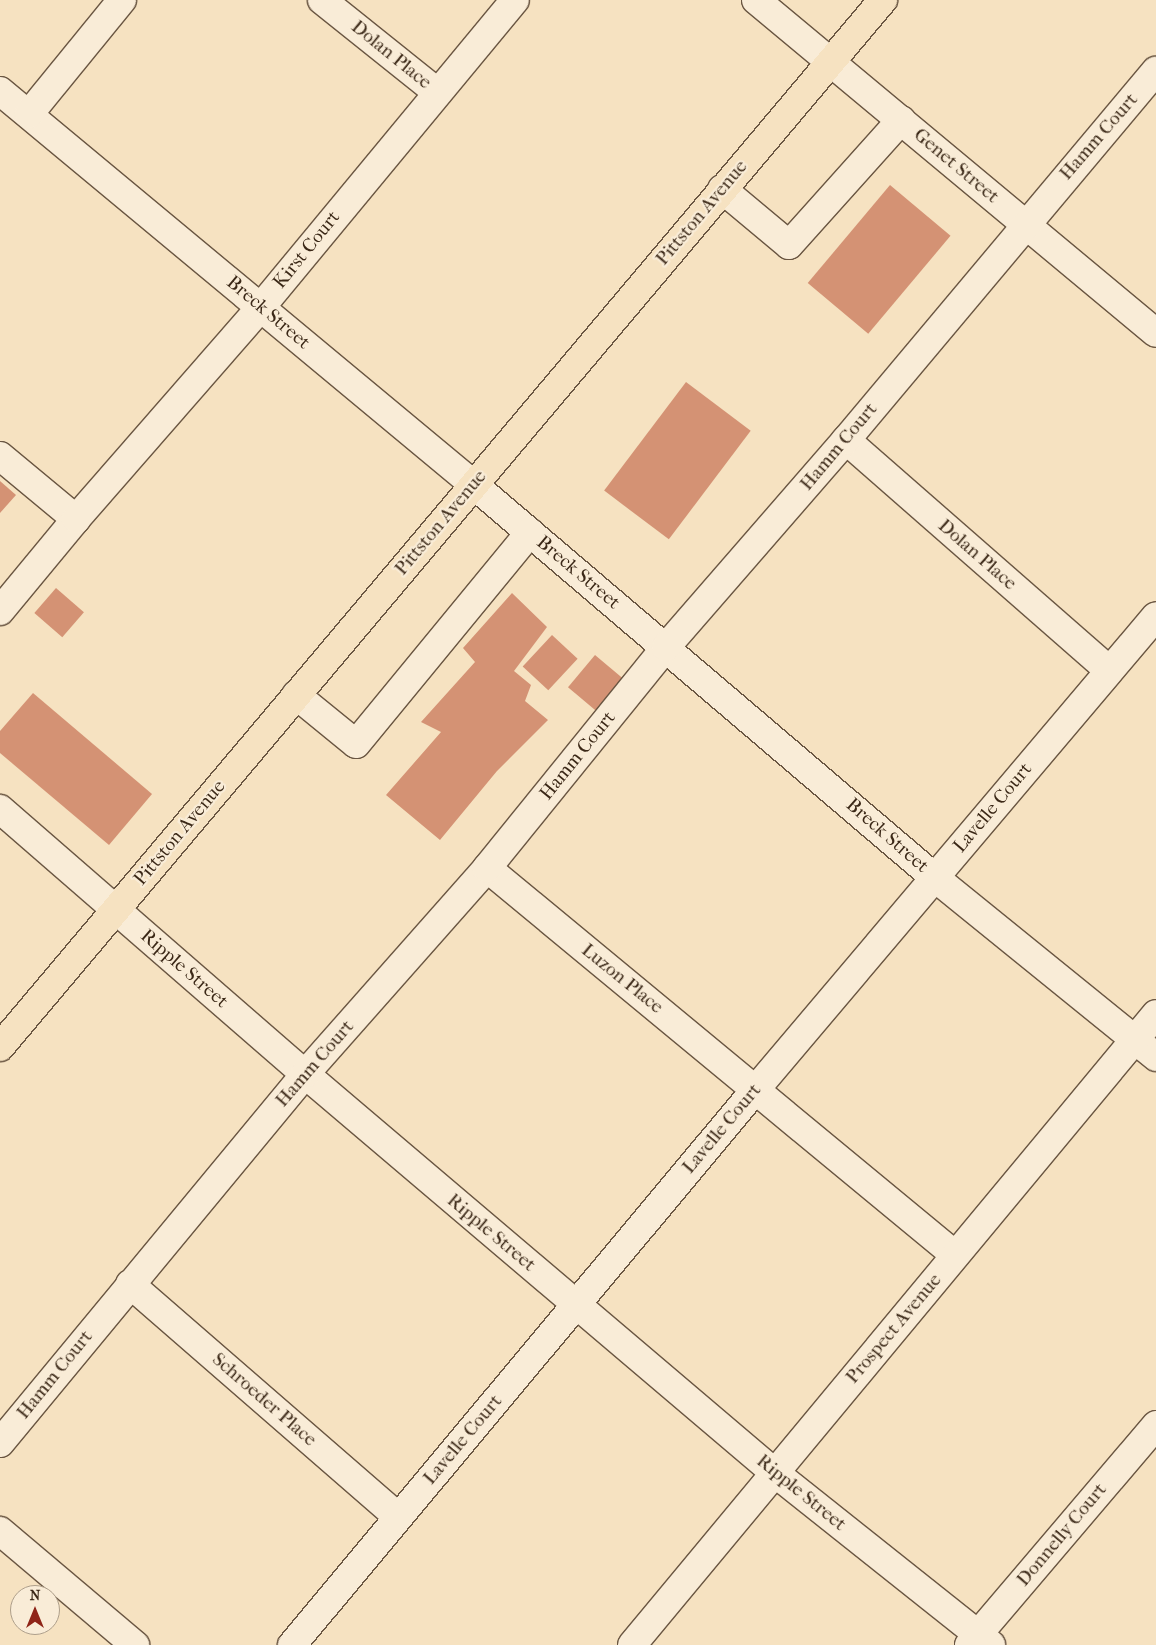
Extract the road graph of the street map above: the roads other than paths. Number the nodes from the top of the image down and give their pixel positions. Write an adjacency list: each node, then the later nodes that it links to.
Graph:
1 (122, 0): 10 (street)
2 (322, 0): 9 (street, Dolan Place)
3 (515, 0): 9 (street, Kirst Court)
4 (756, 0): 6 (street, Genet Street)
5 (883, 0): 6 (main road, Pittston Avenue)
6 (830, 62): 11 (street, Genet Street); 12 (main road, Pittston Avenue)
7 (1156, 71): 13 (street, Hamm Court)
8 (0, 91): 10 (street, Breck Street)
9 (436, 92): 14 (street, Kirst Court)
10 (29, 114): 14 (street, Breck Street)
11 (901, 120): 12 (street); 13 (street, Genet Street)
12 (722, 189): 18 (main road, Pittston Avenue)
13 (1025, 224): 15 (street, Genet Street); 16 (street, Hamm Court)
14 (261, 306): 18 (street, Breck Street); 19 (street, Kirst Court)
15 (1156, 333)
16 (846, 440): 23 (street, Hamm Court); 24 (street, Dolan Place)
17 (0, 456): 19 (street)
18 (474, 485): 20 (street, Breck Street); 25 (main road, Pittston Avenue)
19 (76, 519): 21 (street, Kirst Court)
20 (530, 532): 23 (street, Breck Street); 25 (street)
21 (0, 611)
22 (1156, 616): 24 (street, Lavelle Court)
23 (666, 647): 27 (street, Hamm Court); 28 (street, Breck Street)
24 (1109, 670): 28 (street, Lavelle Court)
25 (296, 695): 29 (main road, Pittston Avenue)
26 (0, 809): 29 (street, Ripple Street)
27 (487, 868): 34 (street, Hamm Court); 35 (street, Luzon Place)
28 (934, 877): 31 (street, Breck Street); 35 (street, Lavelle Court)
29 (116, 910): 32 (main road, Pittston Avenue); 34 (street, Ripple Street)
30 (1156, 1014): 31 (street, Prospect Avenue)
31 (1135, 1038): 33 (street, Breck Street); 36 (street, Prospect Avenue)
32 (0, 1047)
33 (1156, 1057)
34 (305, 1074): 37 (street, Hamm Court); 38 (street, Ripple Street)
35 (756, 1089): 36 (street, Luzon Place); 38 (street, Lavelle Court)
36 (955, 1255): 41 (street, Prospect Avenue)
37 (130, 1284): 40 (street, Hamm Court); 42 (street, Schroeder Place)
38 (576, 1305): 41 (street, Ripple Street); 42 (street, Lavelle Court)
39 (1156, 1425): 44 (street, Donnelly Court)
40 (0, 1442)
41 (775, 1473): 44 (street, Ripple Street); 47 (street, Prospect Avenue)
42 (398, 1517): 46 (street, Lavelle Court)
43 (0, 1531): 45 (street)
44 (979, 1641)
45 (135, 1645)
46 (292, 1645)
47 (632, 1645)

